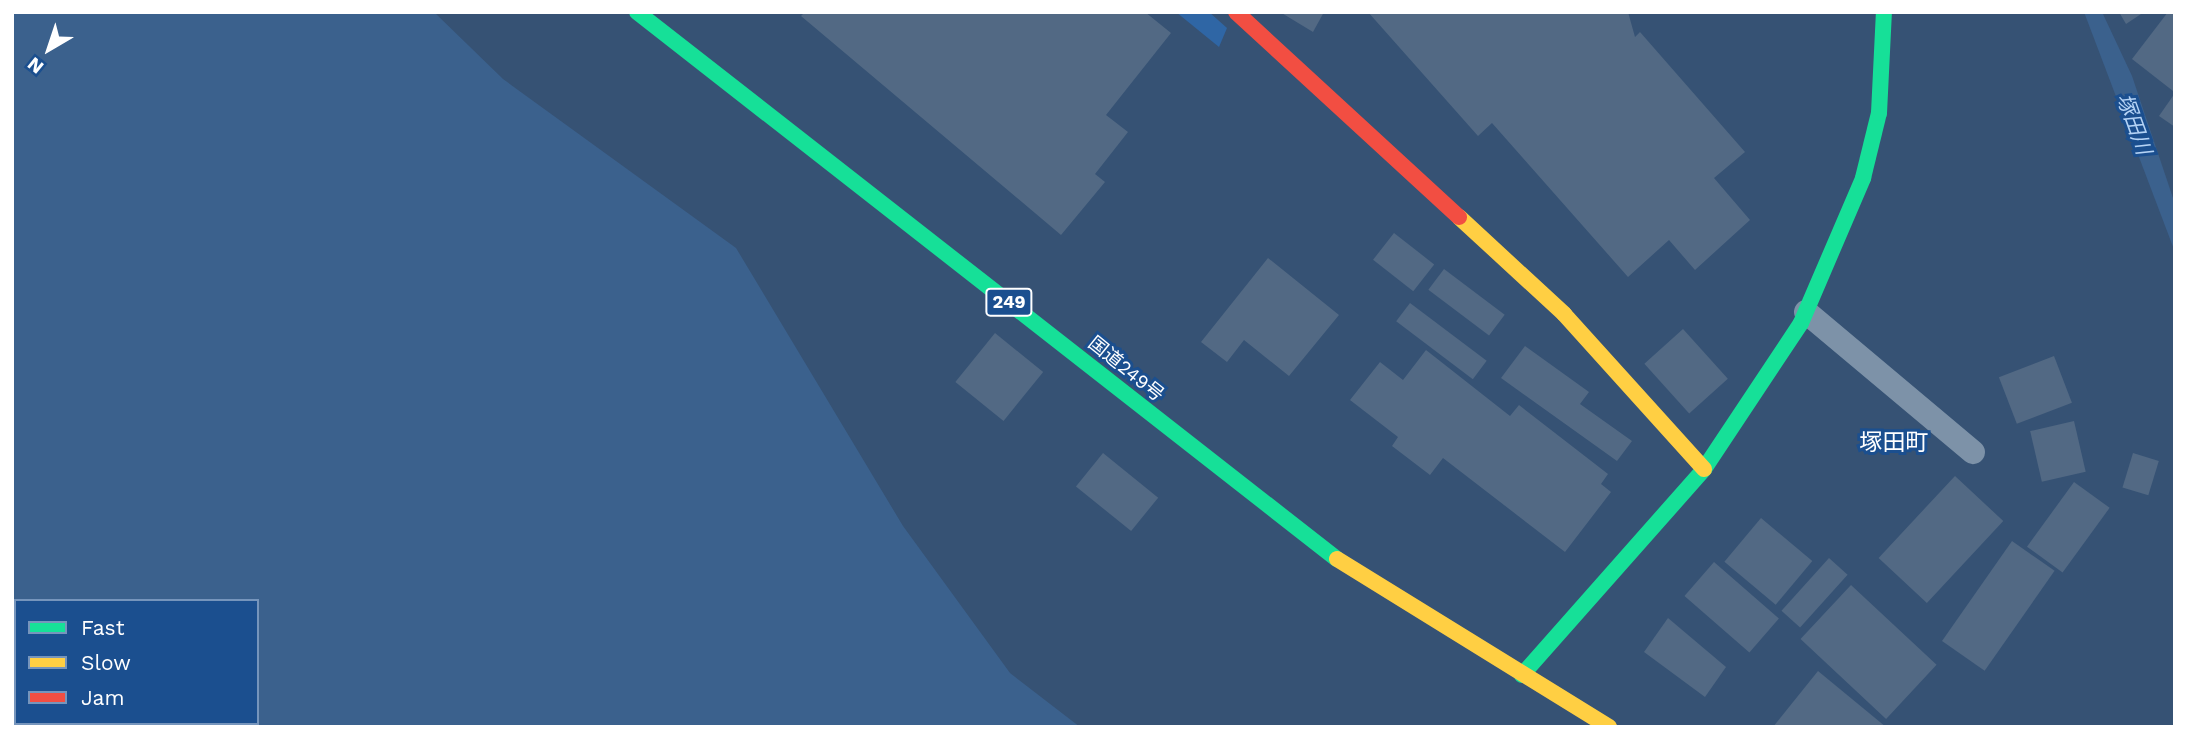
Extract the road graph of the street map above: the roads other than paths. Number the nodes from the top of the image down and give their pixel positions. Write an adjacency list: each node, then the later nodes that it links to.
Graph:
1 (638, 12): 7 (main road, 国道249号 / 249)
2 (1236, 12): 6 (main road)
3 (1884, 12): 4 (main road)
4 (1806, 312): 5 (street); 6 (main road)
5 (1973, 452)
6 (1704, 469): 7 (main road)
7 (1522, 675): 8 (main road, 国道249号 / 249)
8 (1609, 727)

